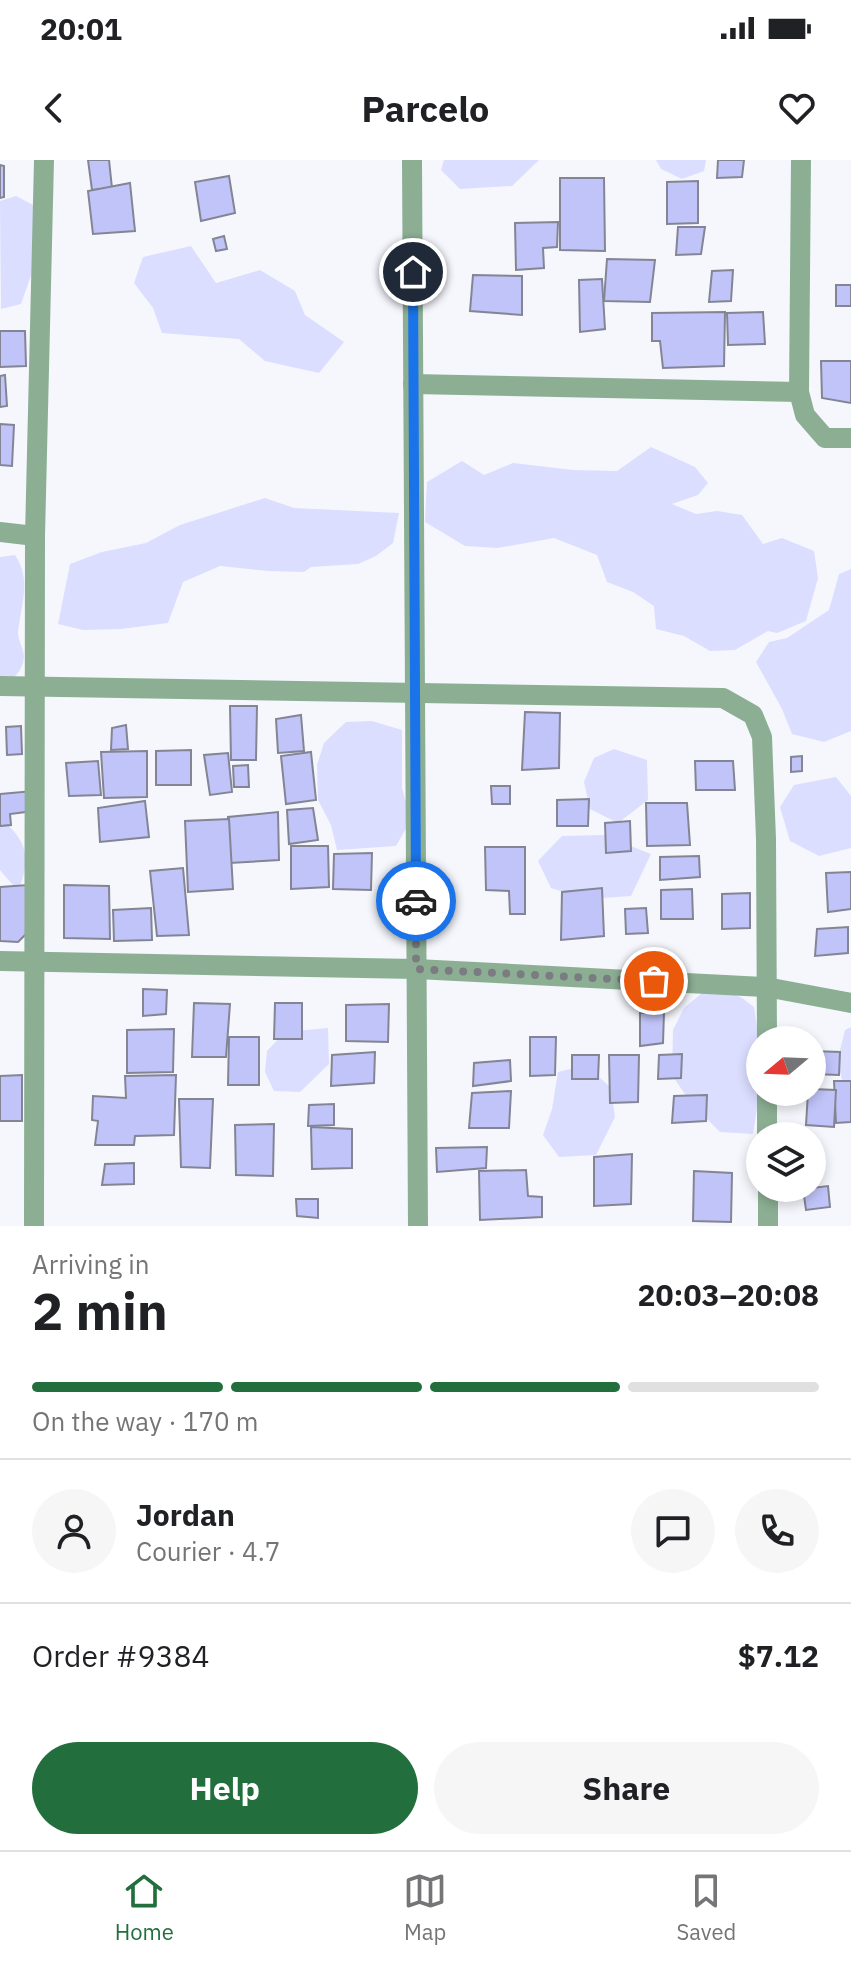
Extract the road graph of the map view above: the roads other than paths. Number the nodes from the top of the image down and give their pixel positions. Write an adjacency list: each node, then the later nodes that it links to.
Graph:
1 (44, 160): 8 (street)
2 (412, 160): 4 (street)
3 (801, 160): 5 (street)
4 (413, 384): 5 (street); 11 (street)
5 (799, 392): 6 (street)
6 (851, 438)
7 (0, 532): 8 (street)
8 (35, 536): 9 (street)
9 (35, 685): 10 (street); 11 (street); 13 (street)
10 (0, 686)
11 (415, 692): 14 (street); 15 (street)
12 (0, 961): 13 (street)
13 (35, 961): 14 (street); 19 (street)
14 (416, 969): 15 (street); 20 (street)
15 (766, 987): 16 (street); 17 (street)
16 (851, 1003)
17 (767, 1026)
18 (768, 1202): 21 (street)
19 (34, 1226)
20 (418, 1226)
21 (768, 1226)

